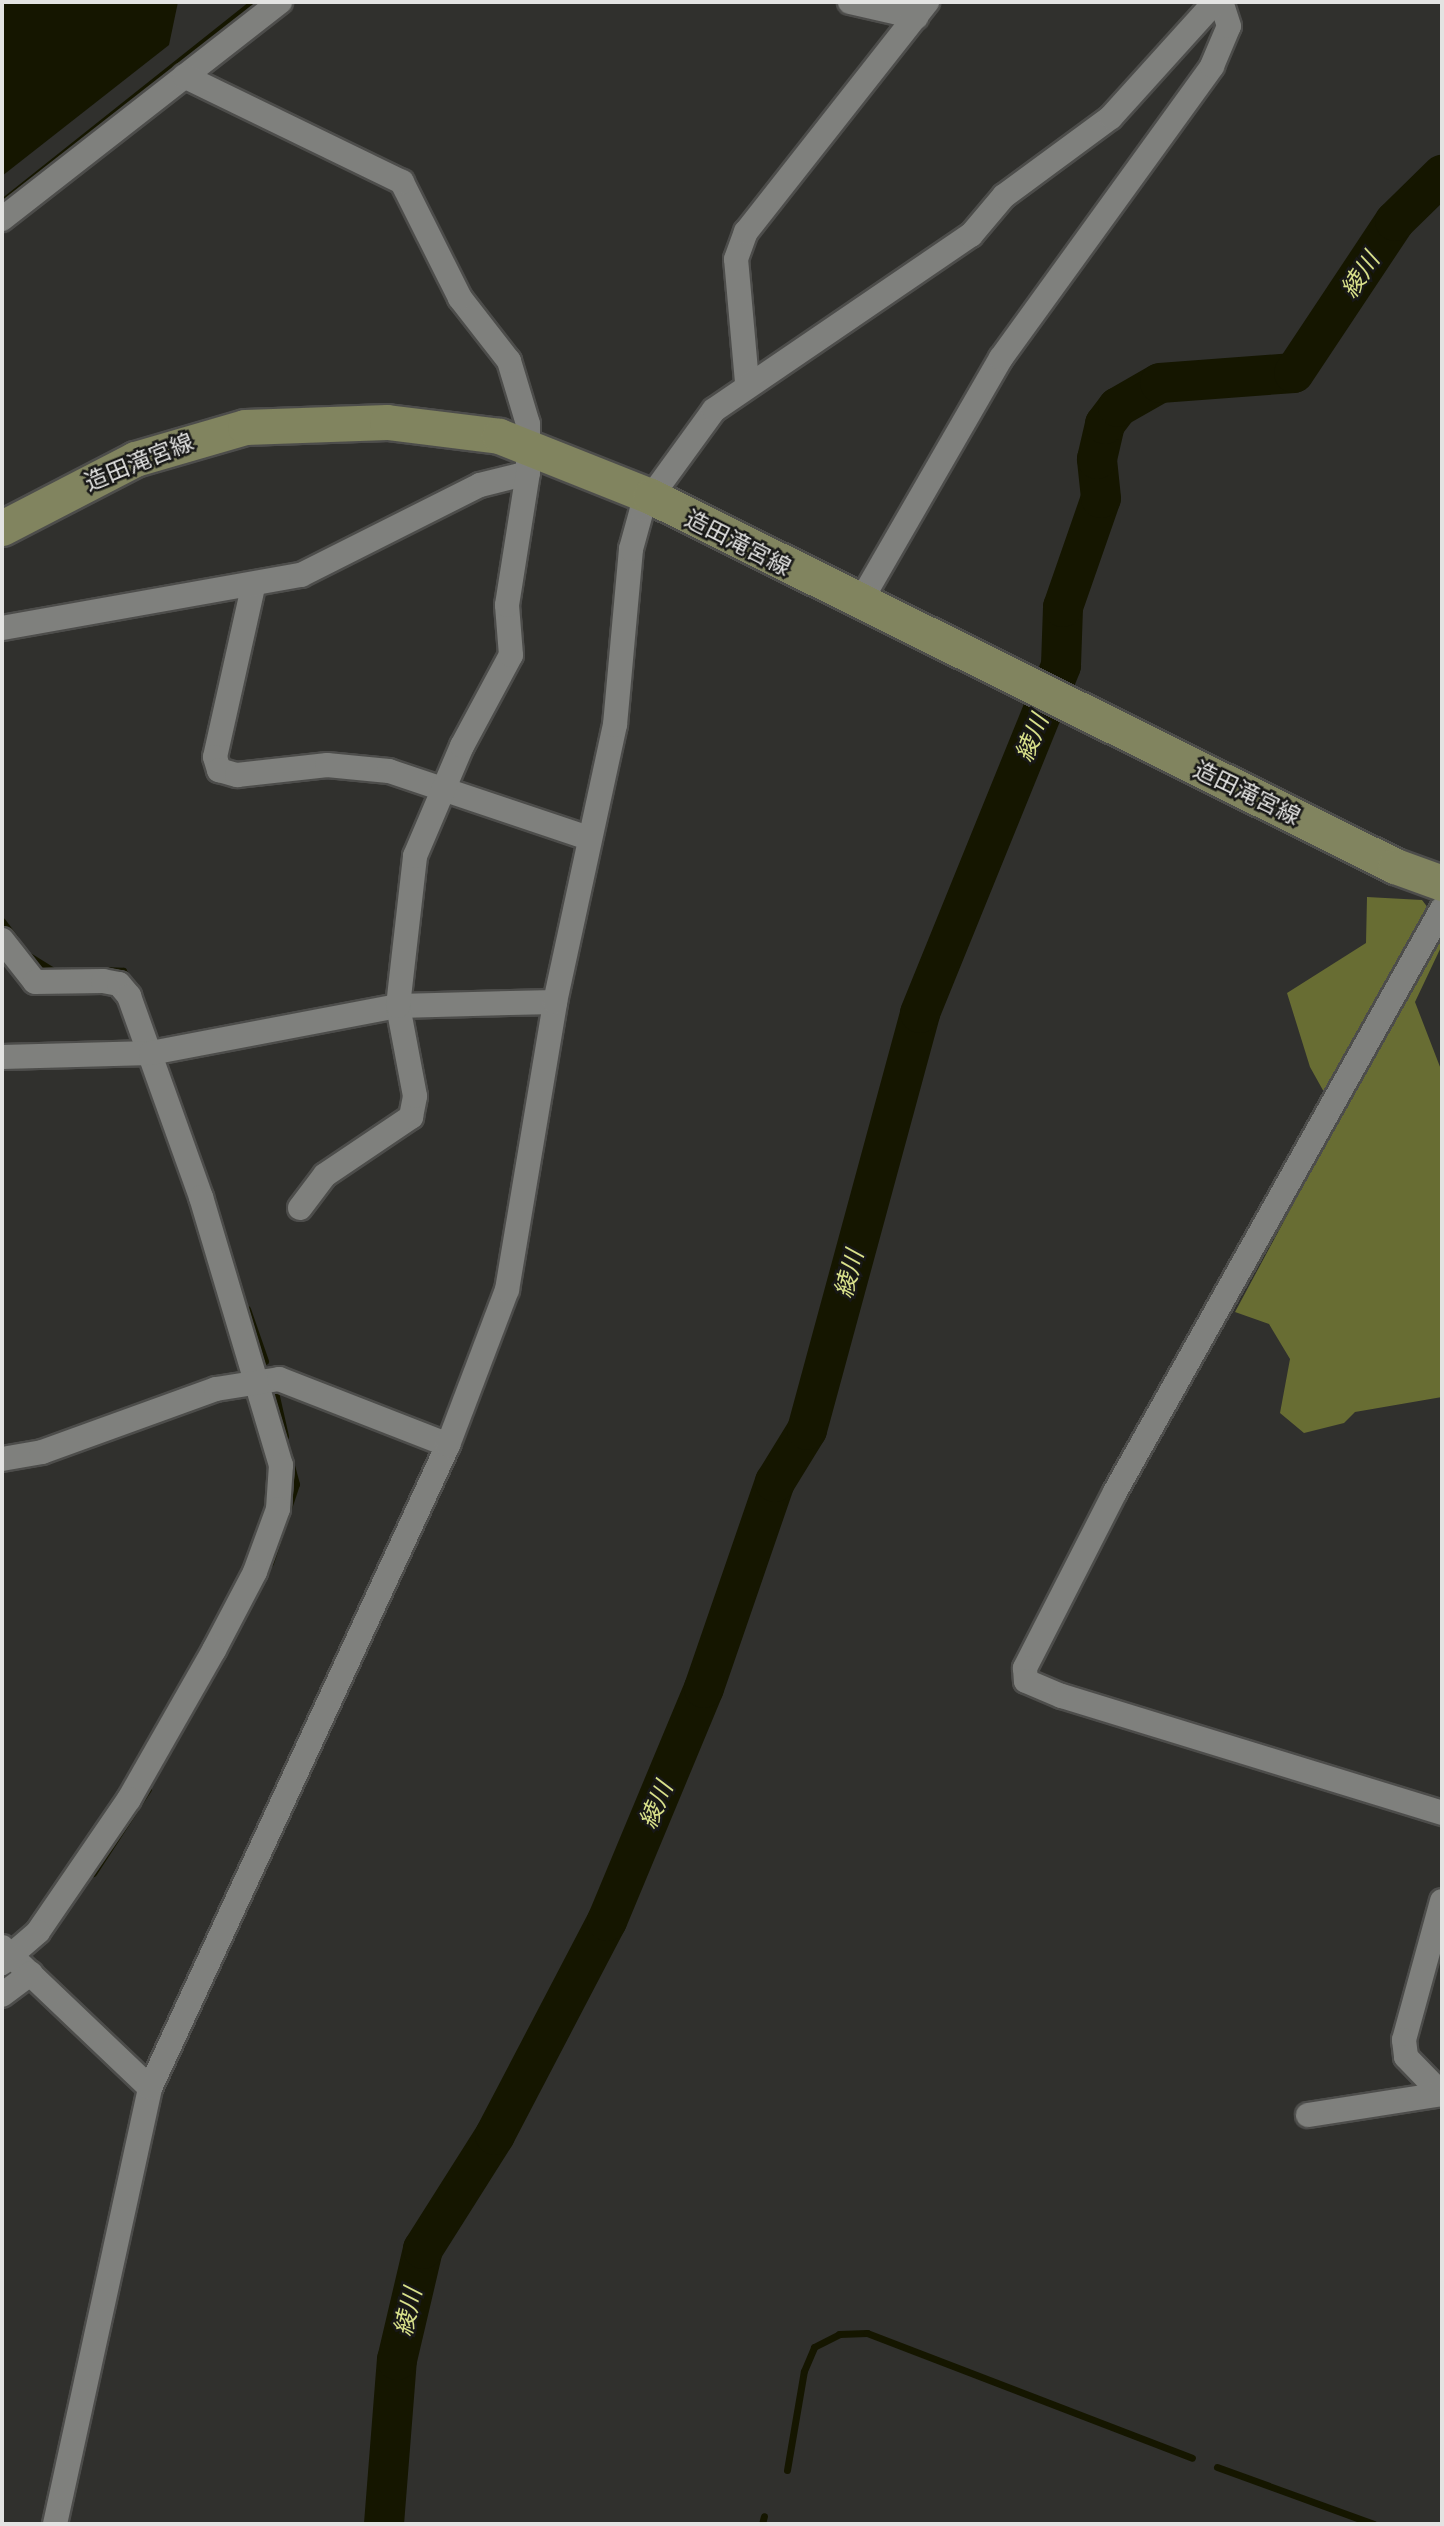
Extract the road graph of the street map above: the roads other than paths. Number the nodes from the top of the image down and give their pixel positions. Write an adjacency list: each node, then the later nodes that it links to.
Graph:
1 (279, 2): 6 (street)
2 (850, 2): 5 (street)
3 (1215, 2): 8 (street)
4 (1222, 2): 13 (street)
5 (921, 9): 8 (street)
6 (184, 76): 7 (street); 9 (street)
7 (2, 219)
8 (747, 382): 10 (street)
9 (527, 459): 10 (main road, 造田滝宮線); 11 (main road, 造田滝宮線); 12 (street); 15 (street)
10 (650, 496): 13 (main road, 造田滝宮線); 16 (street)
11 (2, 528)
12 (253, 587): 14 (street); 15 (street)
13 (860, 602): 17 (main road, 造田滝宮線)
14 (2, 628)
15 (446, 786): 16 (street); 21 (street)
16 (588, 838): 20 (street)
17 (1442, 883)
18 (1442, 909): 28 (street)
19 (2, 940): 22 (street)
20 (555, 1002): 21 (street); 26 (street)
21 (398, 1006): 22 (street); 24 (street)
22 (151, 1053): 23 (street); 25 (street)
23 (2, 1057)
24 (300, 1208)
25 (260, 1380): 26 (street); 27 (street); 30 (street)
26 (448, 1445): 32 (street)
27 (2, 1459)
28 (1442, 1813)
29 (1442, 1901): 33 (street)
30 (12, 1960): 31 (street); 32 (street)
31 (2, 1995)
32 (150, 2088): 35 (street)
33 (1442, 2094): 34 (street)
34 (1308, 2115)
35 (55, 2524)

